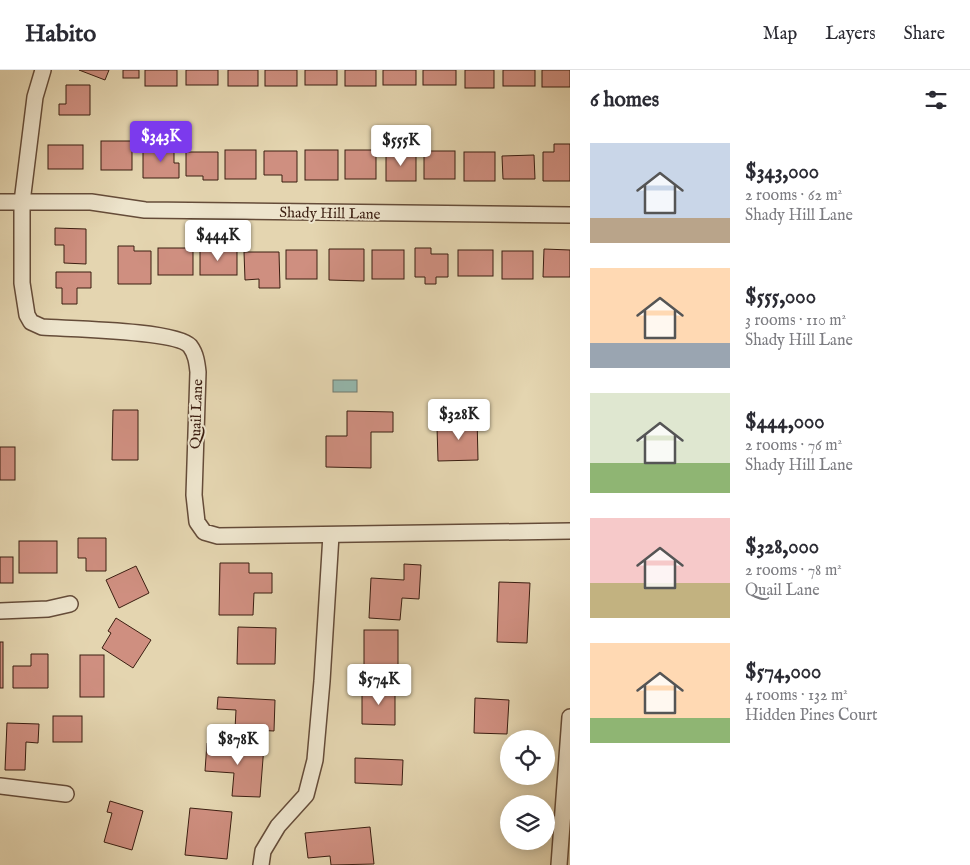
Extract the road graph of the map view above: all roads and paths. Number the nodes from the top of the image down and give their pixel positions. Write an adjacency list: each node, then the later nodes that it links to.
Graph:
1 (43, 70): 3 (street, Quail Lane)
2 (0, 202): 3 (street, Shady Hill Lane)
3 (22, 202): 4 (street, Shady Hill Lane); 6 (street, Quail Lane)
4 (570, 215)
5 (570, 531): 6 (street, Quail Lane)
6 (331, 535): 12 (street)
7 (70, 604): 8 (street)
8 (0, 611)
9 (570, 718): 13 (street)
10 (0, 786): 11 (street)
11 (66, 794)
12 (261, 865)
13 (559, 865)

